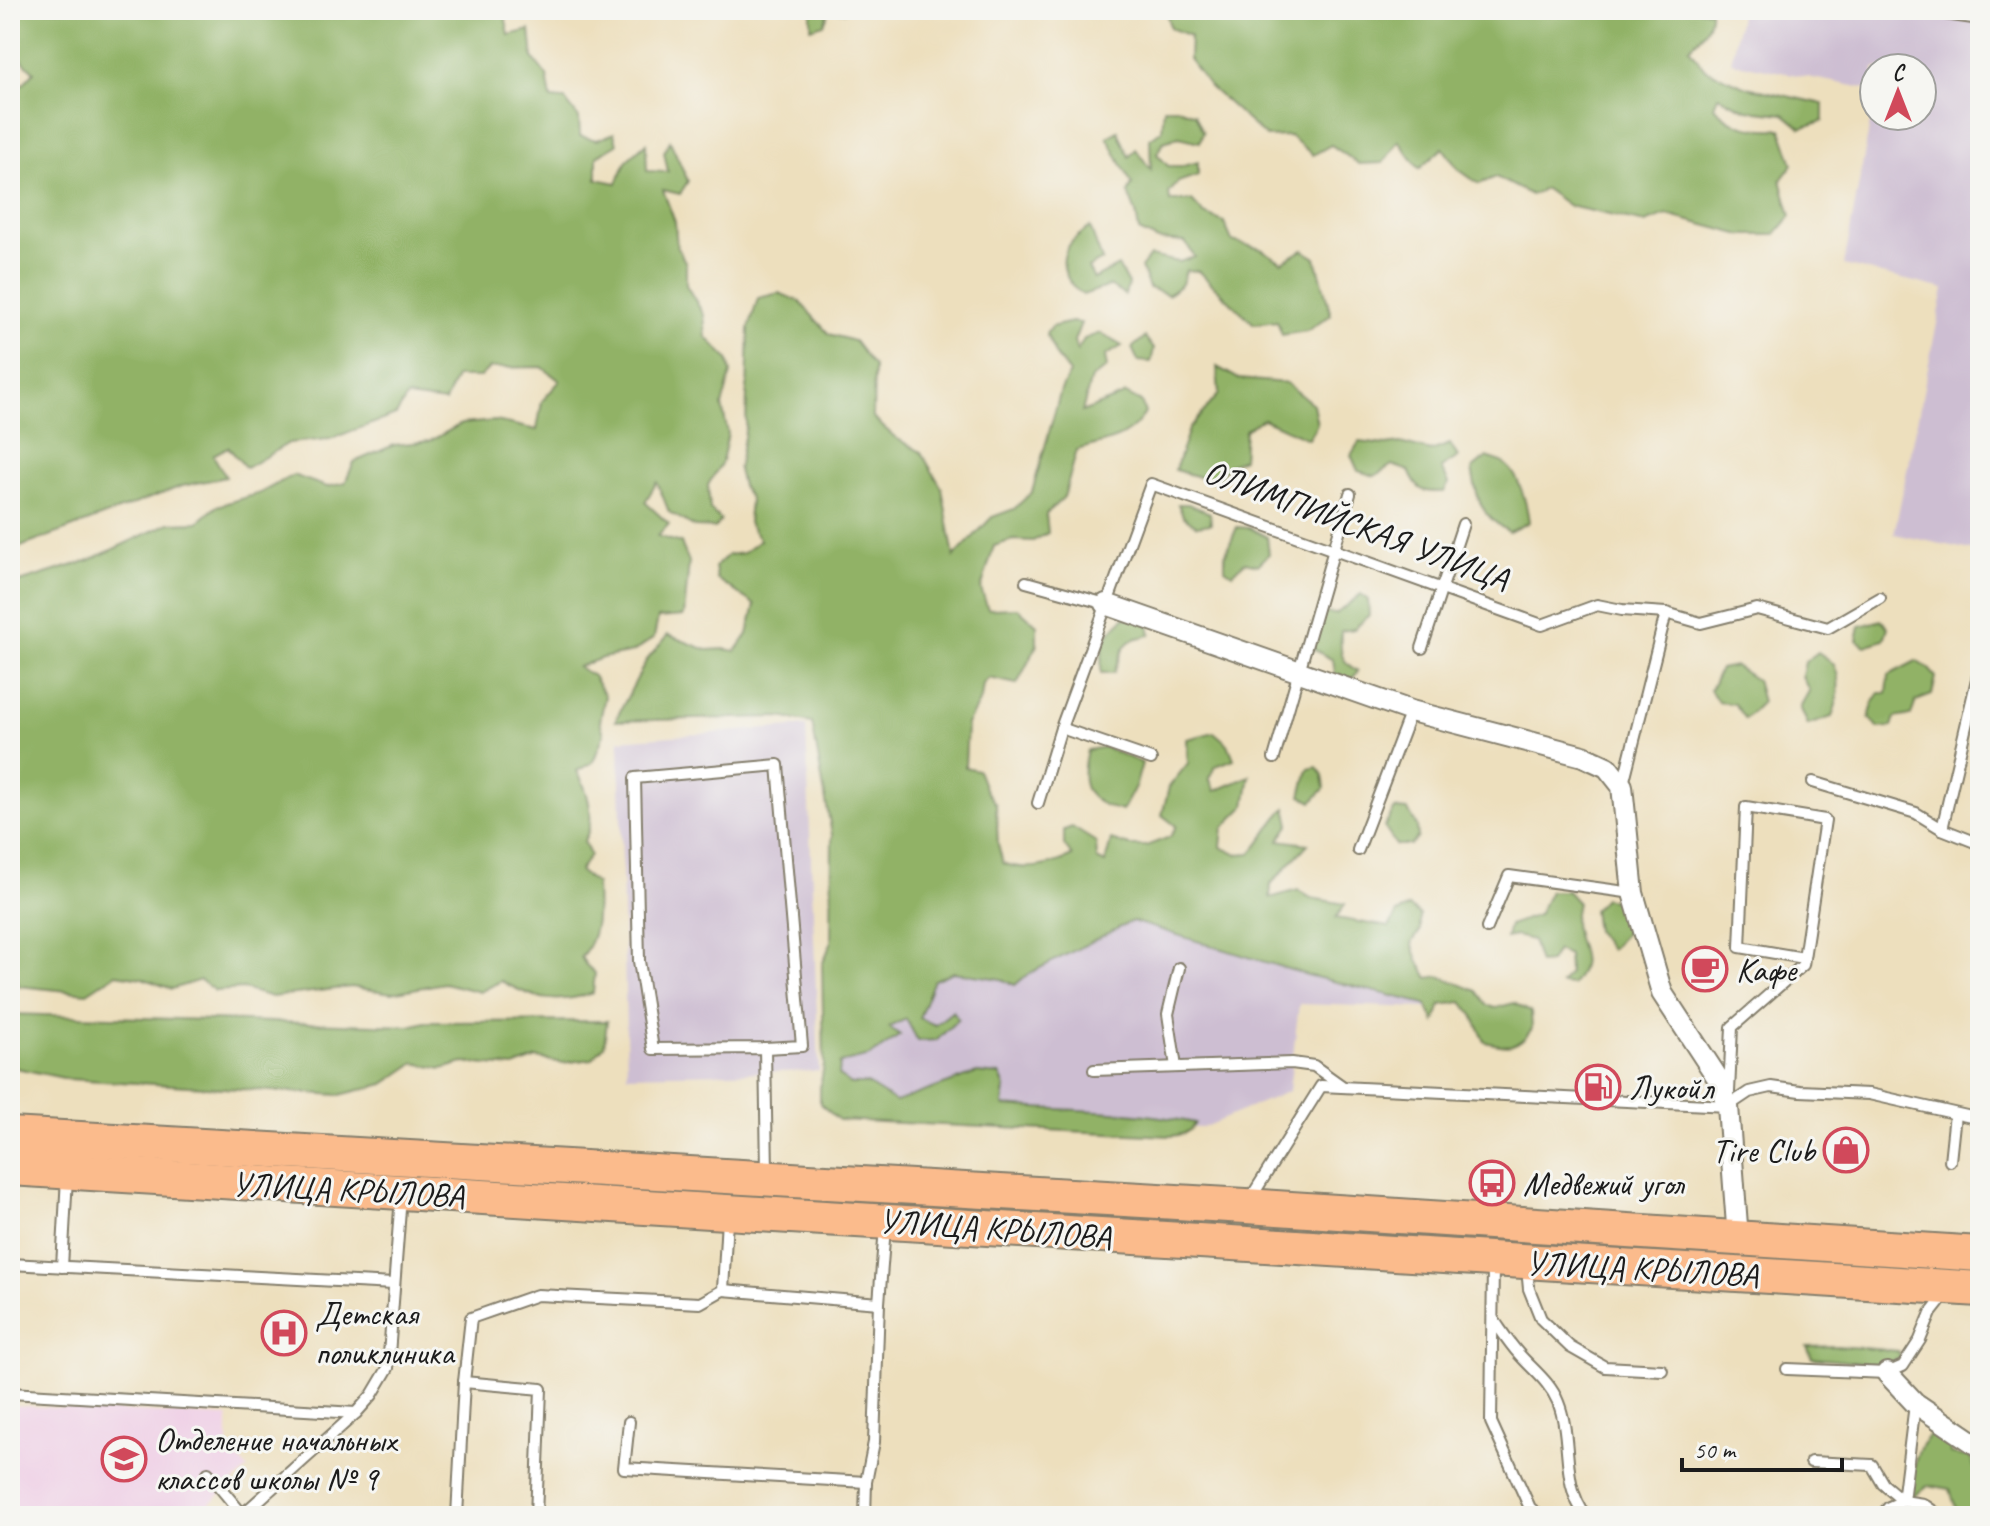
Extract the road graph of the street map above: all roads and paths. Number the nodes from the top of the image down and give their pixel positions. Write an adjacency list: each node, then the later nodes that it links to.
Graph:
1 (1917, 10): 2 (lane)
2 (1980, 19)
3 (1350, 494): 5 (lane)
4 (1463, 524): 7 (lane)
5 (1334, 550): 7 (lane, ОЛИМПИЙСКАЯ УЛИЦА); 9 (lane, ОЛИМПИЙСКАЯ УЛИЦА); 13 (lane)
6 (1026, 582): 9 (lane)
7 (1442, 589): 10 (lane, ОЛИМПИЙСКАЯ УЛИЦА); 11 (lane)
8 (1880, 598): 10 (lane, ОЛИМПИЙСКАЯ УЛИЦА)
9 (1106, 604): 13 (street); 15 (lane, ОЛИМПИЙСКАЯ УЛИЦА)
10 (1666, 613): 19 (lane)
11 (1422, 648)
12 (1980, 666): 21 (lane)
13 (1298, 674): 14 (street); 16 (lane)
14 (1411, 711): 19 (street); 23 (lane)
15 (1061, 728): 17 (lane); 20 (lane, ОЛИМПИЙСКАЯ УЛИЦА)
16 (1274, 758)
17 (1151, 759)
18 (1813, 782): 21 (lane)
19 (1622, 786): 24 (street)
20 (1038, 803)
21 (1942, 829): 22 (lane)
22 (1980, 844)
23 (1358, 850)
24 (1633, 893): 25 (lane); 32 (street)
25 (1487, 928)
26 (1804, 958): 26 (lane); 32 (lane)
27 (1179, 968): 29 (lane)
28 (765, 1048): 28 (lane); 39 (lane)
29 (1176, 1067): 30 (lane); 31 (lane)
30 (1094, 1070)
31 (1344, 1087): 32 (lane); 41 (lane)
32 (1728, 1106): 33 (lane); 45 (street)
33 (1955, 1114): 34 (lane); 36 (lane)
34 (1980, 1119)
35 (10, 1135): 39 (main road, УЛИЦА КРЫЛОВА)
36 (1950, 1161)
37 (10, 1168): 38 (main road, УЛИЦА КРЫЛОВА)
38 (68, 1172): 40 (main road, УЛИЦА КРЫЛОВА); 50 (lane)
39 (767, 1178): 41 (main road, УЛИЦА КРЫЛОВА); 43 (main road)
40 (401, 1192): 42 (main road, УЛИЦА КРЫЛОВА); 51 (lane)
41 (1246, 1206): 45 (main road, УЛИЦА КРЫЛОВА)
42 (727, 1211): 43 (main road, УЛИЦА КРЫЛОВА); 53 (lane)
43 (766, 1214): 44 (main road, УЛИЦА КРЫЛОВА)
44 (886, 1221): 47 (main road, УЛИЦА КРЫЛОВА); 54 (lane)
45 (1738, 1239): 46 (main road, УЛИЦА КРЫЛОВА)
46 (1980, 1254)
47 (1493, 1260): 48 (main road, УЛИЦА КРЫЛОВА); 55 (lane)
48 (1527, 1262): 52 (main road, УЛИЦА КРЫЛОВА); 57 (lane)
49 (10, 1264): 50 (lane)
50 (62, 1267): 51 (lane)
51 (394, 1284): 62 (lane)
52 (1966, 1288): 58 (lane)
53 (723, 1290): 54 (lane); 59 (lane)
54 (879, 1303): 67 (lane)
55 (1493, 1318): 73 (lane); 74 (lane)
56 (1787, 1369): 58 (lane)
57 (1662, 1370)
58 (1887, 1373): 61 (street)
59 (464, 1382): 70 (lane); 71 (lane)
60 (10, 1393): 62 (lane)
61 (1915, 1403): 64 (street); 68 (lane)
62 (356, 1413): 69 (lane)
63 (629, 1422): 67 (lane)
64 (1980, 1447)
65 (1811, 1462): 68 (lane)
66 (208, 1473): 69 (lane)
67 (866, 1482): 72 (lane)
68 (1903, 1501): 75 (lane); 76 (lane)
69 (242, 1515)
70 (457, 1516)
71 (536, 1516)
72 (865, 1516)
73 (1540, 1516)
74 (1586, 1516)
75 (1881, 1516)
76 (1940, 1516)

